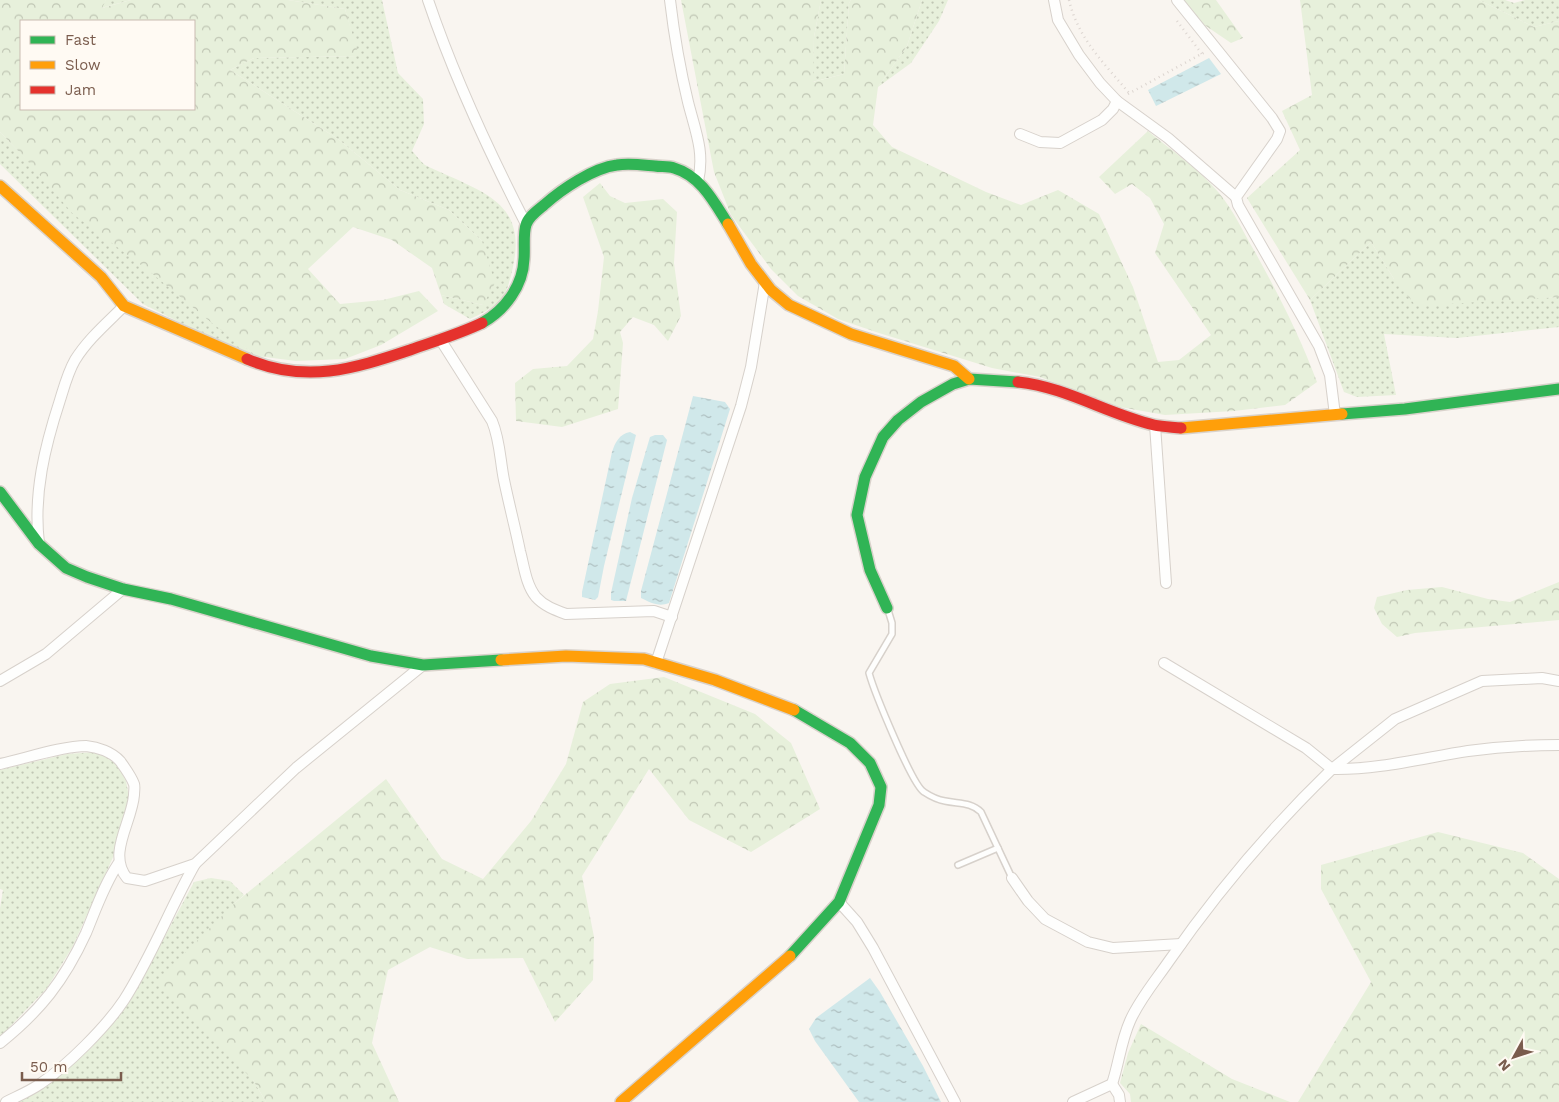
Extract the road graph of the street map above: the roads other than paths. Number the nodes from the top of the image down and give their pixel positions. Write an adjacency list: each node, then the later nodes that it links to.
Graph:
1 (428, 0): 10 (street)
2 (670, 0): 7 (street)
3 (1054, 0): 5 (street)
4 (1177, 0): 9 (street)
5 (1117, 101): 6 (street); 9 (street)
6 (1020, 134)
7 (698, 181): 10 (street); 11 (street)
8 (0, 186): 12 (street)
9 (1236, 197): 16 (street)
10 (526, 224): 13 (street)
11 (765, 282): 14 (street); 23 (street)
12 (124, 306): 13 (street); 19 (street)
13 (440, 339): 23 (street)
14 (969, 379): 17 (street); 22 (street)
15 (1559, 389): 16 (street)
16 (1335, 415): 17 (street)
17 (1155, 425): 20 (street)
18 (0, 492): 19 (street)
19 (39, 544): 21 (street)
20 (1166, 583)
21 (123, 589): 26 (street); 27 (street)
22 (887, 608): 32 (lane)
23 (672, 618): 24 (street)
24 (656, 663): 26 (street); 37 (street)
25 (1164, 663): 31 (street)
26 (423, 665): 34 (street)
27 (0, 680)
28 (1559, 681): 31 (street)
29 (1559, 745): 31 (street)
30 (0, 764): 33 (street)
31 (1332, 769): 38 (street)
32 (998, 848): 35 (lane); 36 (lane)
33 (118, 864): 34 (street); 39 (street)
34 (195, 864): 41 (street)
35 (958, 865)
36 (1012, 878): 38 (street)
37 (839, 902): 42 (street); 43 (street)
38 (1181, 944): 40 (street)
39 (0, 1043)
40 (1112, 1084): 44 (street); 45 (street)
41 (6, 1102)
42 (621, 1102)
43 (955, 1102)
44 (1073, 1102)
45 (1120, 1102)

